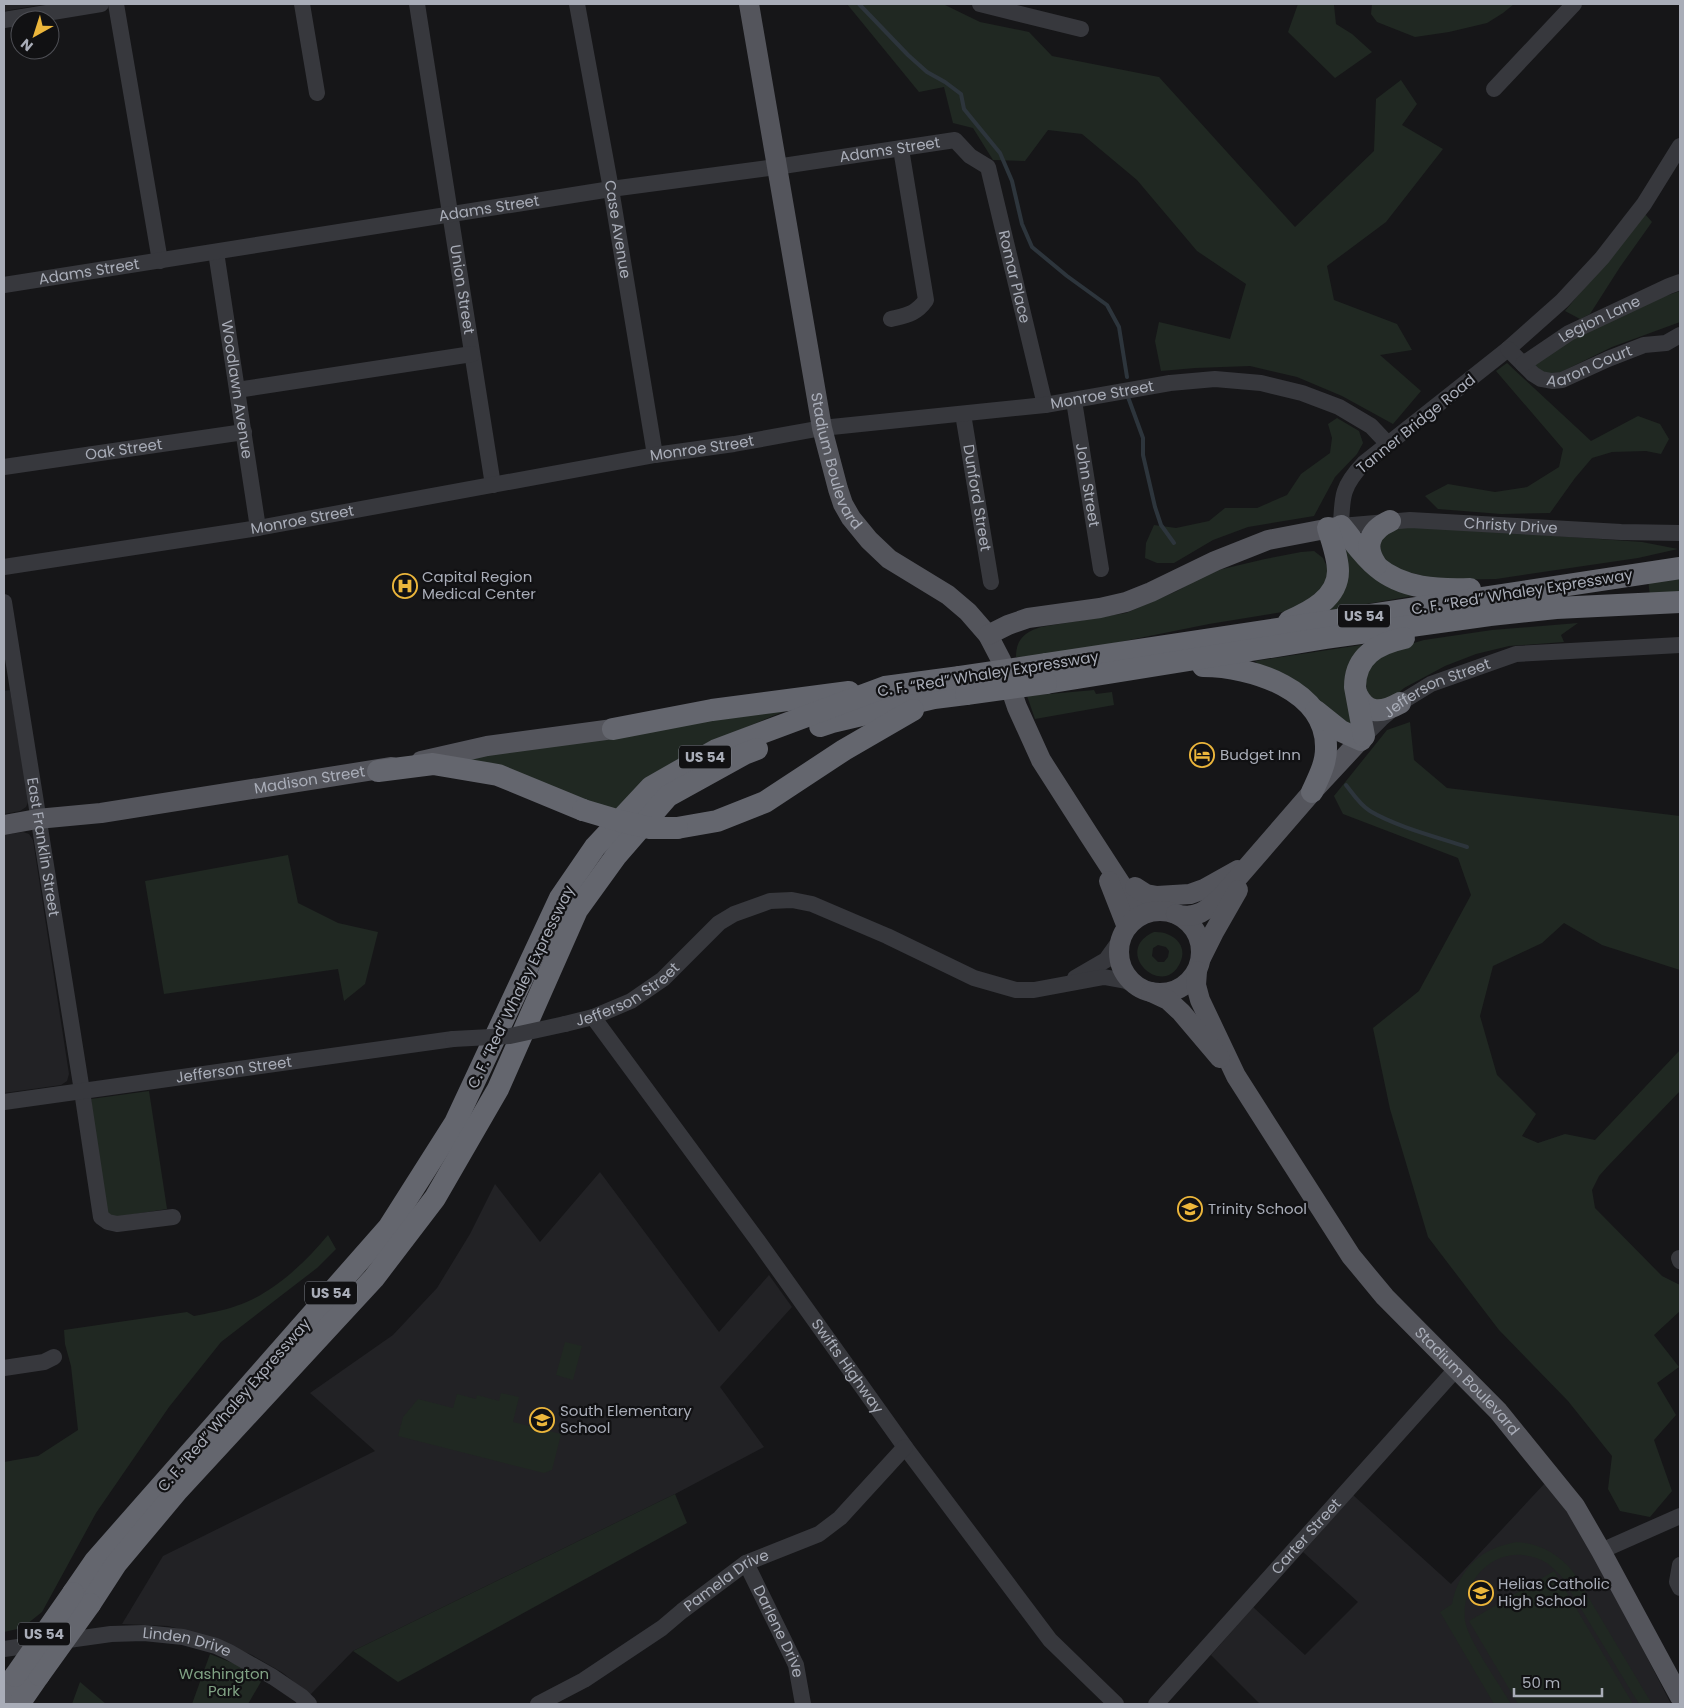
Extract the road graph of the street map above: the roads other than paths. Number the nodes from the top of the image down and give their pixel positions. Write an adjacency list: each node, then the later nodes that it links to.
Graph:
1 (101, 4): 9 (street)
2 (116, 4): 20 (street)
3 (302, 4): 12 (street)
4 (417, 4): 18 (street, Union Street)
5 (578, 4): 17 (street, Case Avenue)
6 (749, 4): 16 (main road, Stadium Boulevard)
7 (980, 4): 10 (street)
8 (1574, 4): 11 (street)
9 (4, 20)
10 (1081, 30)
11 (1494, 89)
12 (316, 93)
13 (1680, 146): 25 (street, Tanner Bridge Road)
14 (901, 148): 15 (street, Adams Street); 16 (street, Adams Street); 23 (street)
15 (970, 156): 30 (street, Romar Place)
16 (776, 167): 17 (street, Adams Street); 32 (main road, Stadium Boulevard)
17 (611, 189): 18 (street, Adams Street); 35 (street, Case Avenue)
18 (450, 214): 19 (street, Adams Street); 26 (street, Union Street)
19 (216, 252): 20 (street, Adams Street); 28 (street, Woodlawn Avenue)
20 (160, 261): 22 (street, Adams Street)
21 (1680, 282): 27 (street, Legion Lane)
22 (4, 286)
23 (891, 319)
24 (1680, 335): 27 (street, Aaron Court)
25 (1508, 349): 27 (street, Aaron Court); 34 (street, Tanner Bridge Road)
26 (472, 354): 28 (street); 37 (street, Union Street)
27 (1523, 364)
28 (237, 390): 33 (street, Woodlawn Avenue)
29 (1074, 400): 30 (street, Monroe Street); 34 (street, Monroe Street); 45 (street, John Street)
30 (1045, 405): 31 (street, Monroe Street)
31 (963, 414): 32 (street, Monroe Street); 46 (street, Dunford Street)
32 (822, 428): 35 (street, Monroe Street); 52 (main road, Stadium Boulevard)
33 (244, 432): 36 (street, Oak Street); 40 (street, Woodlawn Avenue)
34 (1388, 444): 39 (street, Tanner Bridge Road)
35 (655, 456): 37 (street, Monroe Street)
36 (4, 467)
37 (492, 485): 40 (street, Monroe Street)
38 (1390, 521): 39 (street, Christy Drive); 41 (street, Christy Drive); 43 (highway)
39 (1335, 527): 43 (highway); 51 (highway); 52 (main road)
40 (258, 528): 42 (street, Monroe Street)
41 (1680, 533)
42 (4, 567)
43 (1378, 568): 47 (highway)
44 (1680, 568): 47 (highway, C. F. “Red” Whaley Expressway / US 54)
45 (1101, 569)
46 (991, 582)
47 (1551, 588): 51 (highway, C. F. “Red” Whaley Expressway / US 54)
48 (4, 602): 66 (street, East Franklin Street)
49 (1680, 602): 50 (highway, C. F. “Red” Whaley Expressway / US 54)
50 (1490, 615): 54 (highway, C. F. “Red” Whaley Expressway / US 54); 58 (highway)
51 (1266, 631): 55 (highway, C. F. “Red” Whaley Expressway / US 54)
52 (988, 635): 68 (main road, Stadium Boulevard)
53 (1680, 645): 60 (street, Jefferson Street)
54 (1150, 666): 55 (highway, C. F. “Red” Whaley Expressway / US 54); 61 (highway)
55 (1047, 674): 56 (highway, C. F. “Red” Whaley Expressway / US 54, bridge)
56 (963, 686): 57 (highway, C. F. “Red” Whaley Expressway / US 54); 59 (highway, C. F. “Red” Whaley Expressway / US 54)
57 (885, 687): 62 (highway); 90 (highway, C. F. “Red” Whaley Expressway / US 54)
58 (1357, 695): 60 (highway); 63 (highway)
59 (934, 698): 64 (highway, bridge); 90 (highway, C. F. “Red” Whaley Expressway / US 54)
60 (1400, 704): 63 (street, Jefferson Street)
61 (1316, 711): 63 (highway); 65 (highway)
62 (613, 729): 64 (main road, Madison Street)
63 (1363, 738): 65 (main road, Jefferson Street)
64 (378, 771): 66 (main road, Madison Street)
65 (1312, 792): 70 (main road, Jefferson Street)
66 (37, 819): 67 (main road, Madison Street); 78 (street, East Franklin Street)
67 (4, 825)
68 (1089, 835): 69 (main road); 72 (main road)
69 (1102, 855): 70 (main road); 71 (main road)
70 (1257, 858): 71 (main road); 73 (main road)
71 (1170, 912): 72 (main road); 73 (main road)
72 (1124, 933): 74 (street); 75 (main road)
73 (1199, 965): 75 (main road); 77 (main road)
74 (1064, 984): 75 (street, Jefferson Street); 76 (street, Jefferson Street)
75 (1145, 989): 77 (main road)
76 (593, 1017): 78 (street, Jefferson Street, bridge); 84 (street, Swifts Highway)
77 (1236, 1076): 83 (main road, Stadium Boulevard)
78 (82, 1091): 79 (street, Jefferson Street); 80 (street, East Franklin Street)
79 (4, 1102)
80 (173, 1217)
81 (54, 1357): 82 (street)
82 (4, 1368)
83 (1457, 1368): 86 (main road, Stadium Boulevard); 99 (street, Carter Street)
84 (905, 1447): 87 (street, Pamela Drive); 98 (street, Swifts Highway)
85 (1680, 1516): 86 (street)
86 (1601, 1551): 93 (main road, Stadium Boulevard)
87 (746, 1563): 96 (street, Pamela Drive); 97 (street, Darlene Drive)
88 (1680, 1565): 89 (street)
89 (1680, 1588)
90 (82, 1598): 92 (highway, C. F. “Red” Whaley Expressway / US 54, bridge); 94 (highway, C. F. “Red” Whaley Expressway / US 54, bridge)
91 (4, 1649): 95 (street, Linden Drive)
92 (10, 1685)
93 (1680, 1697)
94 (19, 1704)
95 (309, 1704)
96 (538, 1704)
97 (803, 1704)
98 (1116, 1704)
99 (1156, 1704)

